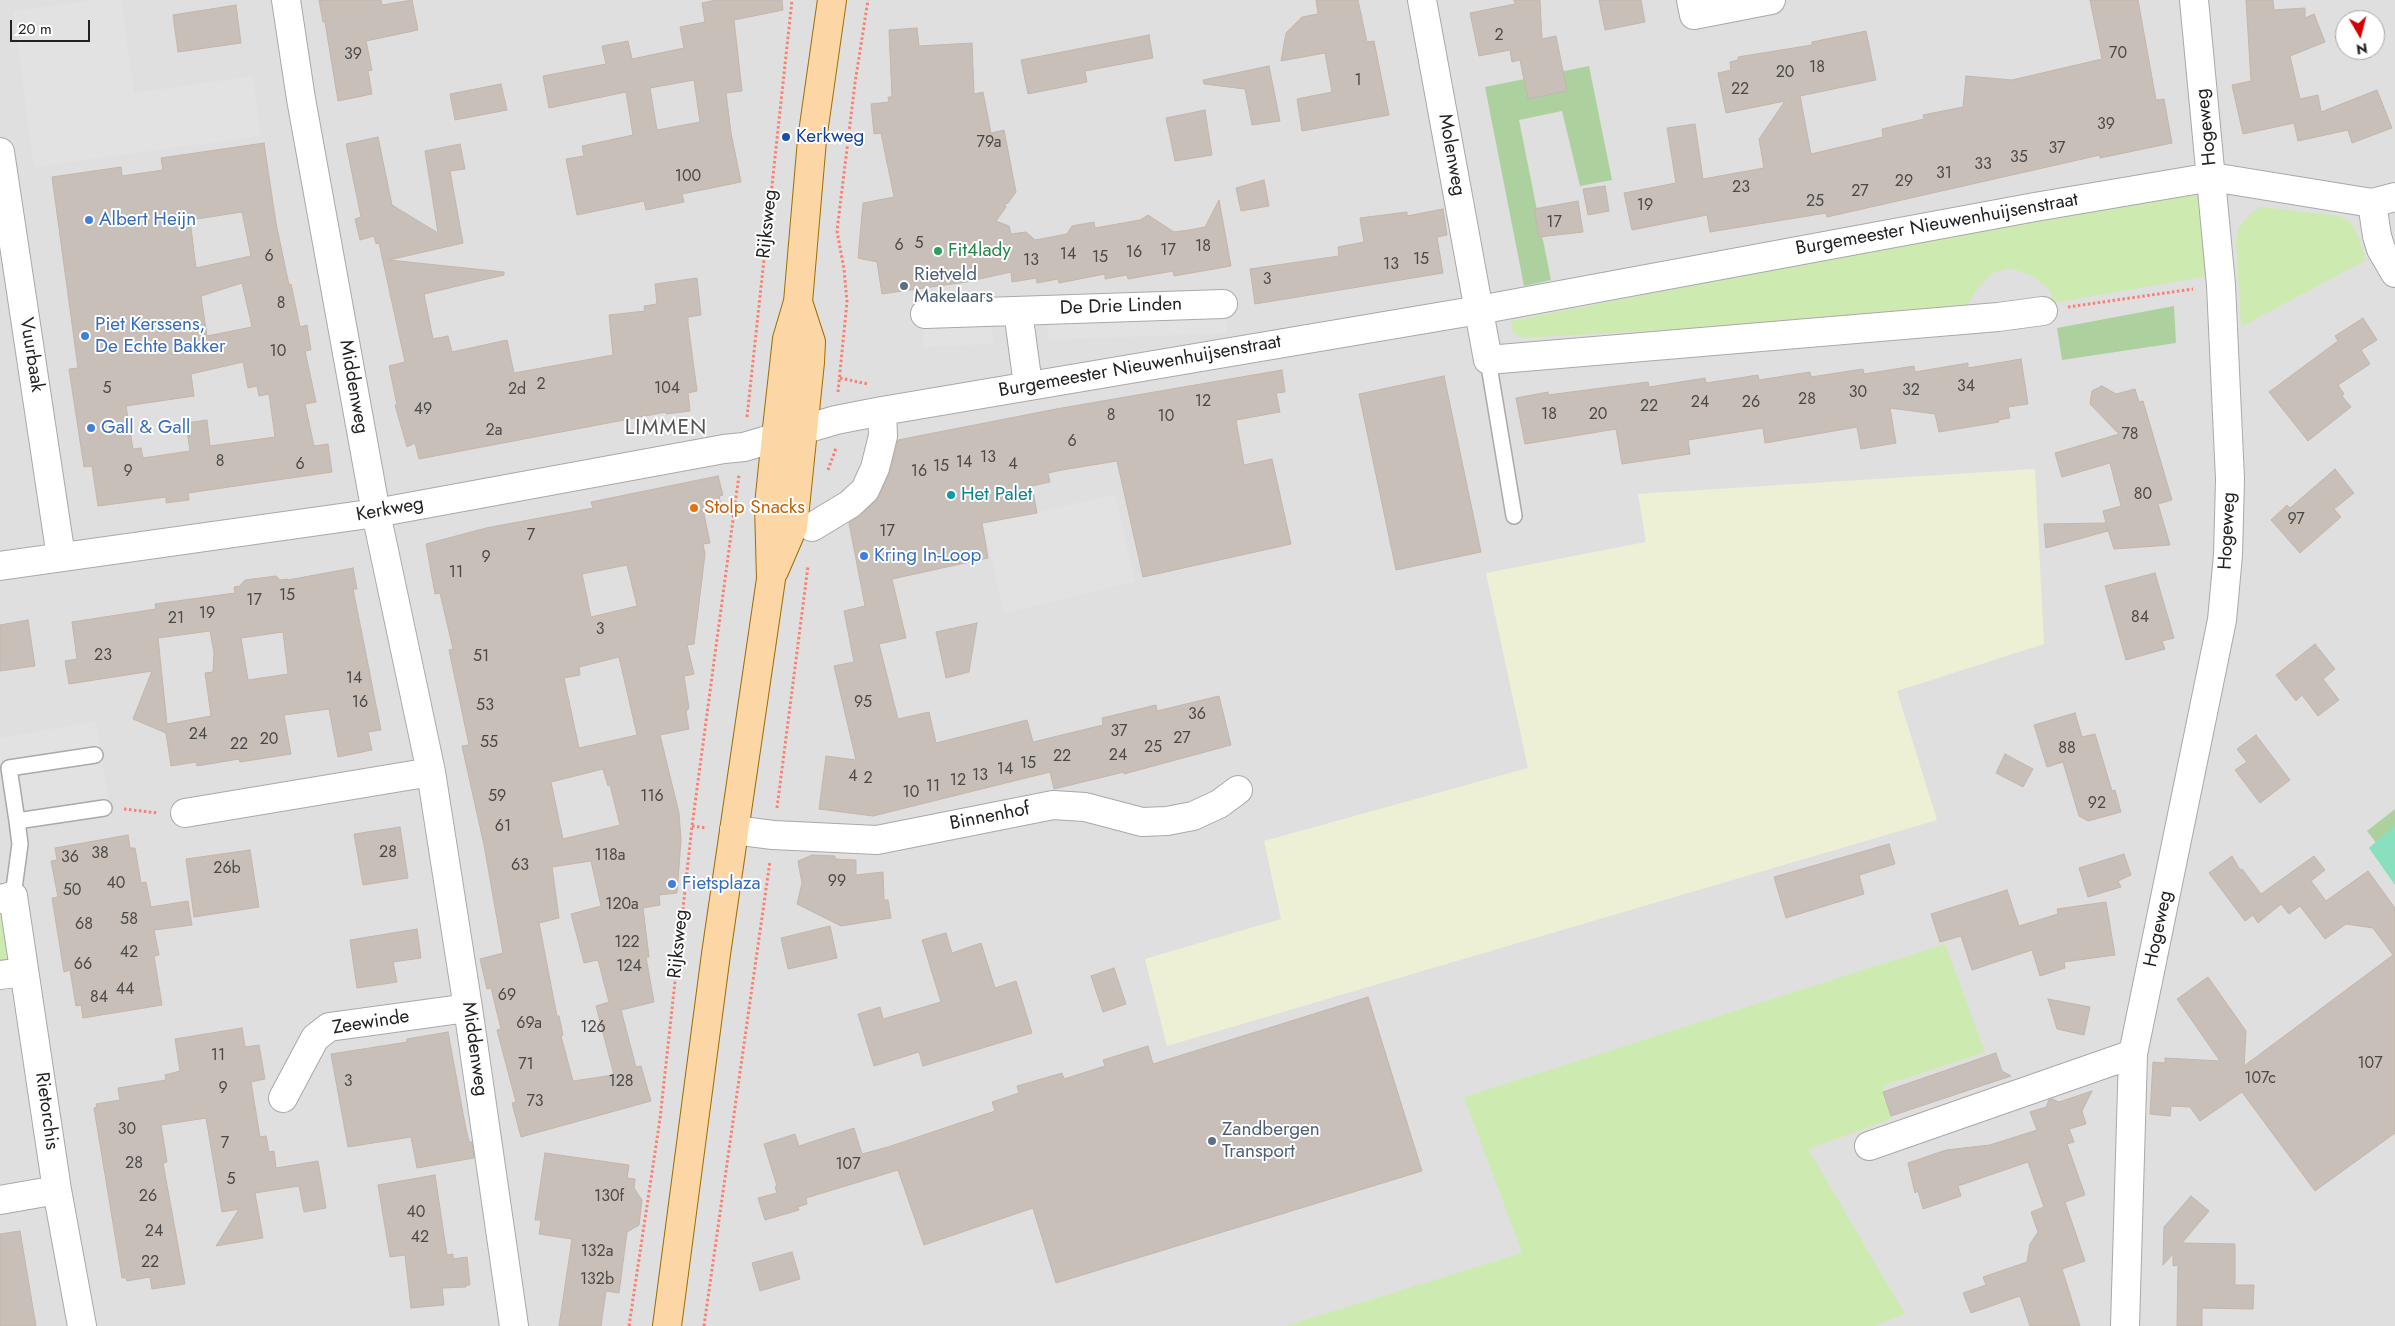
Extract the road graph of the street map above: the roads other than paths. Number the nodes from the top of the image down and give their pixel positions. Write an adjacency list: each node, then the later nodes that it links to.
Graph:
1 (286, 0): 20 (street, Middenweg)
2 (832, 0): 19 (main road, Rijksweg)
3 (1422, 0): 12 (street, Molenweg)
4 (1691, 0): 5 (street)
5 (1771, 0)
6 (2194, 0): 8 (street, Hogeweg)
7 (0, 152): 23 (street, Vuurbaak)
8 (2212, 177): 9 (street, Burgemeester Nieuwenhuijsenstraat); 12 (street, Burgemeester Nieuwenhuijsenstraat); 35 (street, Hogeweg)
9 (2383, 200): 10 (street)
10 (2395, 273)
11 (1223, 304): 13 (street, De Drie Linden)
12 (1479, 310): 16 (street); 17 (street, Burgemeester Nieuwenhuijsenstraat)
13 (1018, 311): 15 (street, De Drie Linden); 17 (street)
14 (2043, 311): 16 (street)
15 (925, 314)
16 (1488, 360): 21 (lane)
17 (1028, 385): 18 (street, Burgemeester Nieuwenhuijsenstraat)
18 (882, 411): 19 (street, Burgemeester Nieuwenhuijsenstraat); 22 (street)
19 (789, 433): 20 (street, Kerkweg); 31 (main road, Rijksweg)
20 (376, 513): 23 (street, Kerkweg); 26 (street, Middenweg)
21 (1514, 516)
22 (812, 527)
23 (61, 557): 24 (street, Kerkweg)
24 (0, 566)
25 (95, 755): 30 (lane)
26 (431, 772): 29 (street); 34 (street, Middenweg)
27 (1238, 790): 31 (street, Binnenhof)
28 (104, 808): 30 (lane)
29 (185, 813)
30 (17, 821): 32 (lane)
31 (734, 830): 42 (main road, Rijksweg)
32 (6, 897): 33 (street, Rietorchis)
33 (12, 974): 38 (street, Rietorchis)
34 (468, 1008): 36 (street, Zeewinde); 41 (street, Middenweg)
35 (2133, 1054): 37 (street); 43 (street, Hogeweg)
36 (283, 1098)
37 (1869, 1146)
38 (57, 1190): 39 (street); 40 (street, Rietorchis)
39 (0, 1200)
40 (82, 1326)
41 (514, 1326)
42 (667, 1326)
43 (2125, 1326)

